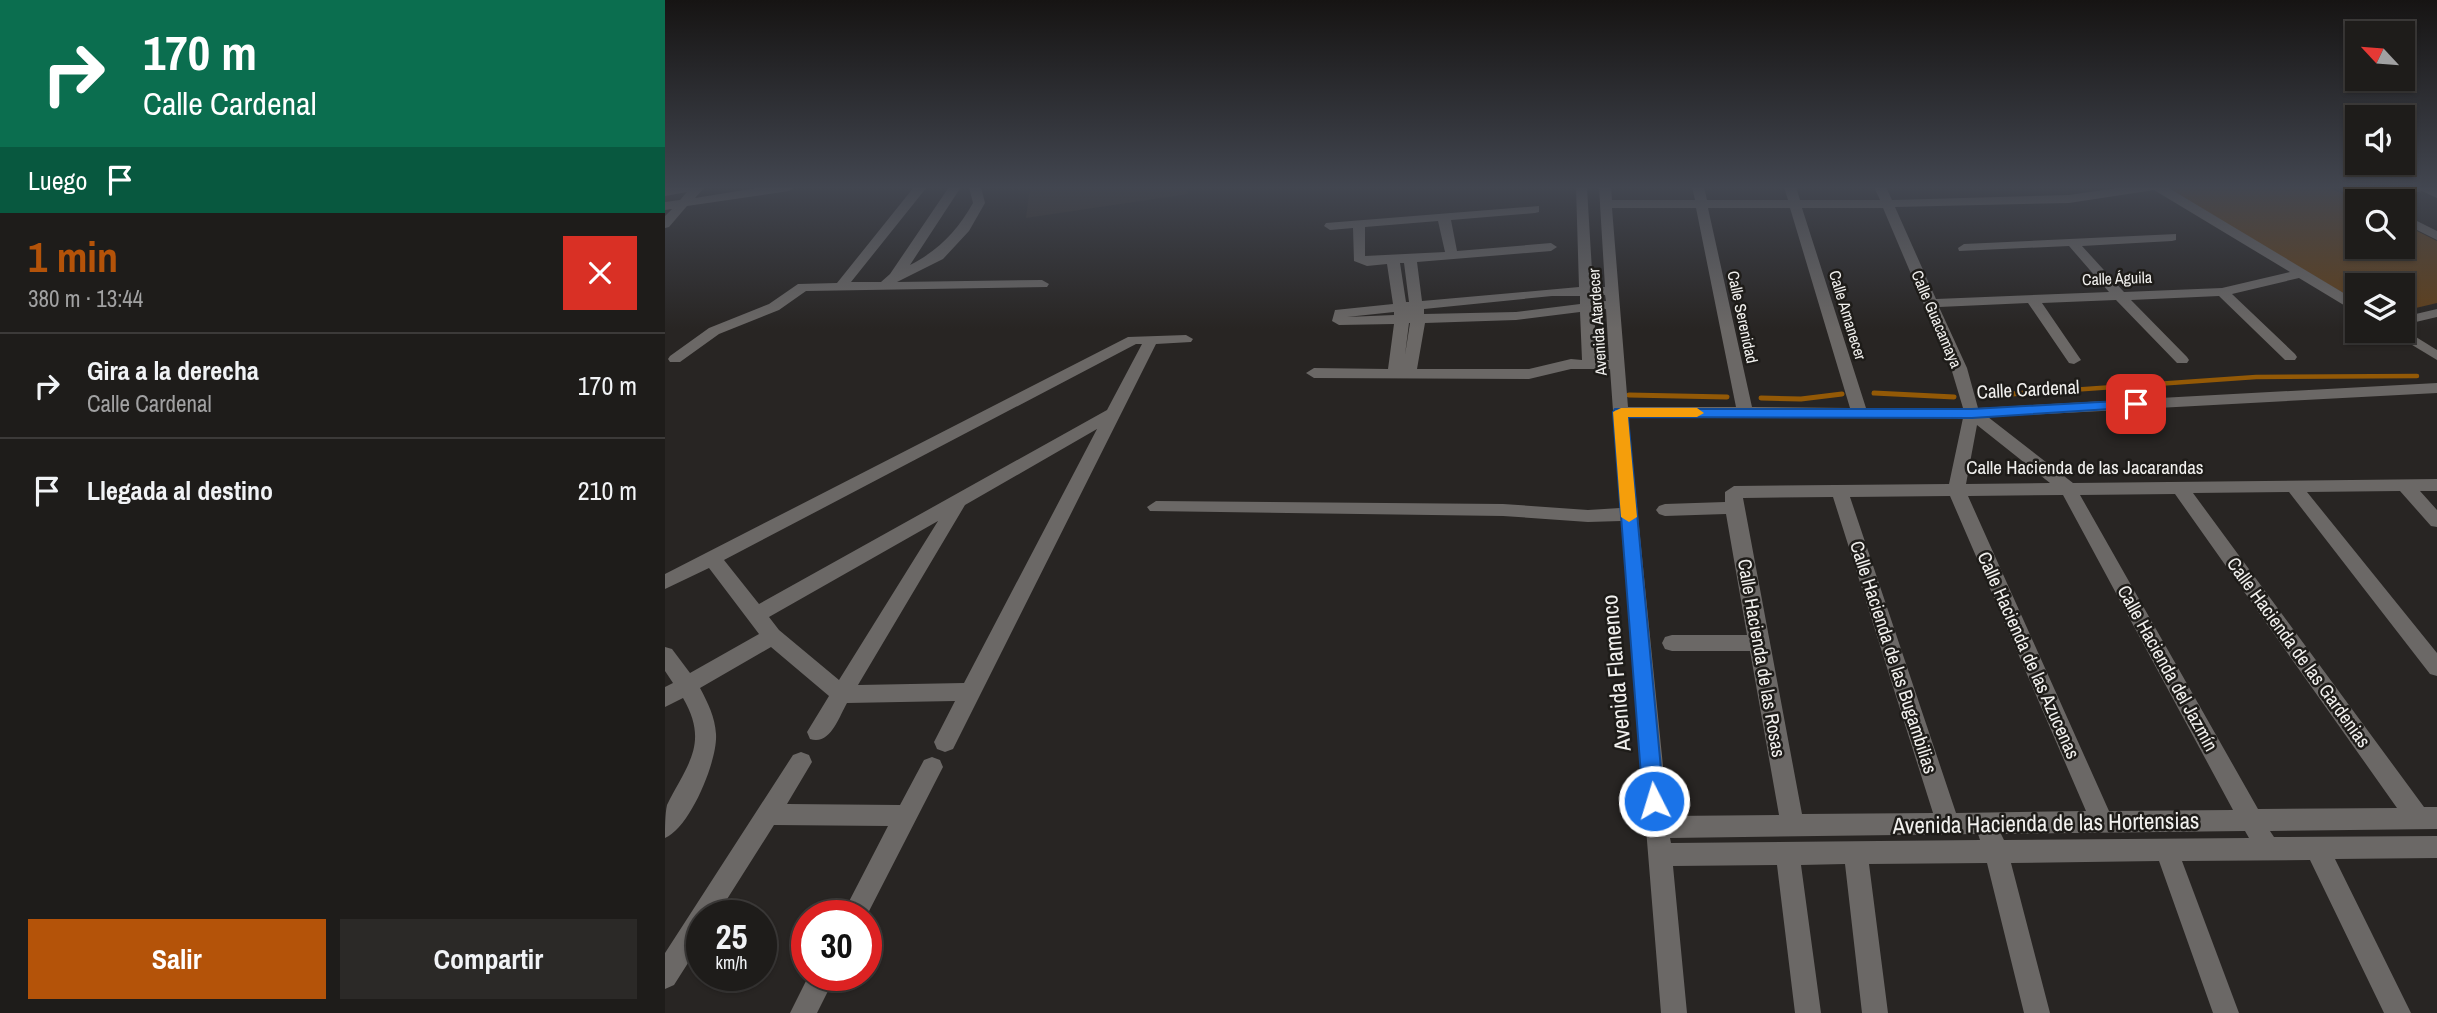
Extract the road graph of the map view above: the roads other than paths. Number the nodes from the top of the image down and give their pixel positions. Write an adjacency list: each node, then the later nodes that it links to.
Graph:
1 (882, 234): 22 (street)
2 (922, 234): 20 (street)
3 (959, 234): 20 (street)
4 (1359, 234): 18 (street)
5 (1447, 234): 16 (street)
6 (1584, 234): 26 (street)
7 (1608, 234): 25 (street, Avenida Atardecer)
8 (1707, 234): 49 (street, Calle Serenidad)
9 (1805, 234): 50 (street, Calle Amanecer)
10 (1901, 234): 29 (street, Calle Guacamaya)
11 (2237, 234): 19 (street)
12 (2172, 237): 13 (street)
13 (2074, 244): 15 (street); 24 (street)
14 (1551, 247): 16 (street)
15 (1964, 248)
16 (1452, 256): 17 (street)
17 (1410, 259): 18 (street); 30 (street)
18 (1393, 261): 31 (street)
19 (2303, 274): 23 (street, Calle Águila); 28 (street)
20 (889, 281): 21 (street); 22 (street)
21 (1042, 284)
22 (840, 286): 39 (street)
23 (2222, 292): 24 (street, Calle Águila); 38 (street)
24 (2119, 296): 27 (street, Calle Águila); 41 (street)
25 (1612, 297): 26 (street); 43 (street, Avenida Atardecer)
26 (1587, 299): 30 (street); 30 (street); 42 (street)
27 (2032, 299): 29 (street, Calle Águila); 40 (street)
28 (2345, 300)
29 (1932, 303): 51 (street, Calle Guacamaya)
30 (1417, 312): 31 (street); 45 (street)
31 (1401, 313): 45 (street)
32 (2437, 313): 33 (street)
33 (2415, 318)
34 (1186, 339): 35 (street)
35 (1151, 340): 48 (street); 65 (street)
36 (2415, 343): 37 (street)
37 (2437, 356)
38 (2290, 357)
39 (675, 359)
40 (2074, 360)
41 (2182, 360)
42 (1590, 364): 43 (street); 45 (street)
43 (1617, 365): 47 (street, Avenida Atardecer)
44 (1314, 373): 45 (street)
45 (1402, 373)
46 (2437, 388): 51 (street, Calle Cardenal)
47 (1621, 412): 49 (street, Calle Cardenal); 63 (street, Avenida Flamenco)
48 (1114, 413): 59 (street); 74 (street)
49 (1745, 413): 50 (street, Calle Cardenal)
50 (1860, 413): 51 (street, Calle Cardenal)
51 (1972, 413): 56 (street); 57 (street, Calle Guacamaya)
52 (2404, 485): 53 (street, Calle Hacienda de las Jacarandas); 54 (street, Calle Hacienda de las Jacarandas); 64 (street)
53 (2437, 485)
54 (2293, 486): 55 (street, Calle Hacienda de las Jacarandas); 72 (street)
55 (2179, 487): 56 (street, Calle Hacienda de las Jacarandas); 83 (street, Calle Hacienda de las Gardenias)
56 (2068, 488): 57 (street, Calle Hacienda de las Jacarandas); 84 (street, Calle Hacienda del Jazmín)
57 (1955, 489): 58 (street, Calle Hacienda de las Jacarandas); 85 (street, Calle Hacienda de las Azucenas)
58 (1839, 490): 60 (street, Calle Hacienda de las Jacarandas); 86 (street, Calle Hacienda de las Bugambilias)
59 (959, 500): 67 (street); 75 (street)
60 (1734, 500): 62 (street, Calle Hacienda de las Jacarandas); 70 (street, Calle Hacienda de las Rosas)
61 (1156, 507): 63 (street)
62 (1665, 510)
63 (1629, 514): 90 (street, Avenida Flamenco)
64 (2437, 521)
65 (712, 558): 66 (street); 67 (street)
66 (665, 582)
67 (756, 615): 68 (street)
68 (772, 636): 73 (street); 75 (street)
69 (1672, 643): 70 (street)
70 (1759, 643): 88 (street, Calle Hacienda de las Rosas)
71 (665, 655): 73 (street)
72 (2437, 668)
73 (686, 686): 76 (street); 89 (street)
74 (971, 692): 75 (street); 78 (street)
75 (841, 694): 77 (street)
76 (665, 698)
77 (818, 732)
78 (945, 742)
79 (801, 762): 81 (street)
80 (932, 766): 82 (street)
81 (767, 814): 82 (street); 99 (street)
82 (906, 816): 100 (street)
83 (2428, 818): 84 (street, Avenida Hacienda de las Hortensias)
84 (2253, 821): 85 (street, Avenida Hacienda de las Hortensias); 92 (street, Calle Hacienda del Jazmín)
85 (2102, 822): 87 (street, Avenida Hacienda de las Hortensias)
86 (1948, 824): 87 (street, Avenida Hacienda de las Hortensias); 88 (street, Avenida Hacienda de las Hortensias)
87 (1986, 824): 95 (street)
88 (1792, 825): 90 (street, Avenida Hacienda de las Hortensias)
89 (665, 827)
90 (1656, 827): 98 (street, Avenida Flamenco)
91 (2437, 847): 93 (street, Avenida Hacienda de las Hortensias)
92 (2267, 848): 93 (street, Avenida Hacienda de las Hortensias); 94 (street, Avenida Hacienda de las Hortensias)
93 (2317, 848): 110 (street)
94 (2166, 849): 95 (street, Avenida Hacienda de las Hortensias); 109 (street)
95 (1996, 850): 96 (street, Avenida Hacienda de las Hortensias); 108 (street)
96 (1856, 852): 97 (street, Avenida Hacienda de las Hortensias); 107 (street)
97 (1787, 853): 98 (street, Avenida Hacienda de las Hortensias); 106 (street)
98 (1658, 855): 105 (street, Avenida Flamenco)
99 (713, 900)
100 (862, 900)
101 (686, 943): 102 (street)
102 (665, 976)
103 (815, 991): 104 (street)
104 (803, 1013)
105 (1674, 1013)
106 (1808, 1013)
107 (1875, 1013)
108 (2037, 1013)
109 (2226, 1013)
110 (2398, 1013)

